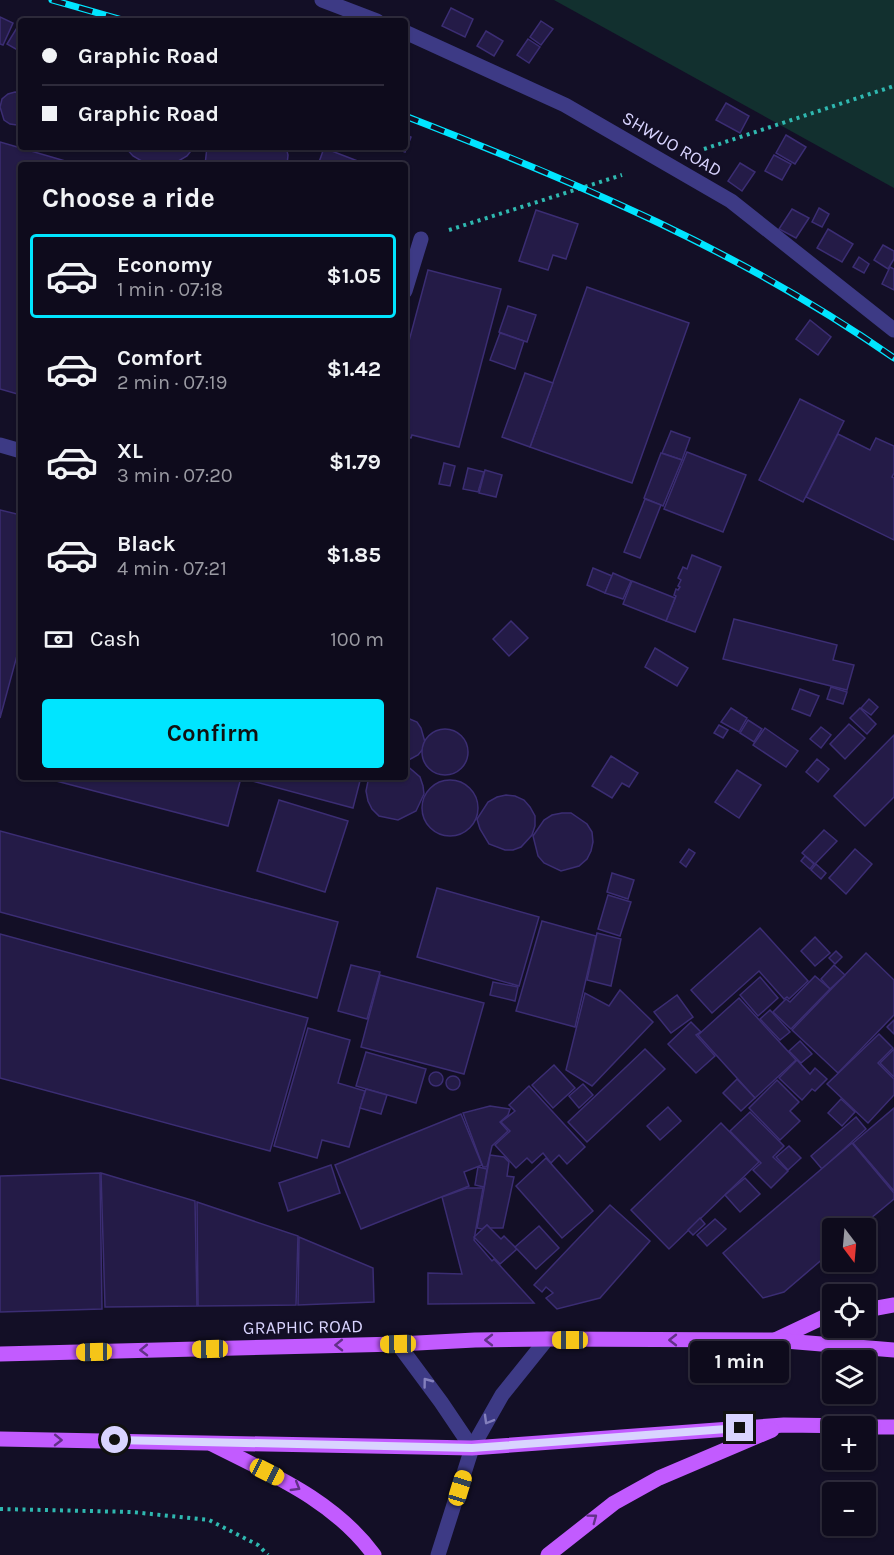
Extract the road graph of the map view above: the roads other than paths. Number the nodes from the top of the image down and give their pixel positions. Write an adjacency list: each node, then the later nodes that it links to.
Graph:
1 (322, 0): 2 (street)
2 (369, 18)
3 (408, 33): 6 (street, SHWUO ROAD)
4 (421, 239): 5 (street)
5 (408, 281)
6 (894, 330)
7 (0, 445): 8 (street)
8 (18, 450)
9 (894, 1305): 10 (main road)
10 (876, 1308)
11 (822, 1317): 13 (main road)
12 (547, 1339): 13 (main road, GRAPHIC ROAD, one-way to 12); 14 (main road, GRAPHIC ROAD, one-way to 14); 23 (street, one-way to 23)
13 (773, 1340): 15 (main road, GRAPHIC ROAD)
14 (398, 1344): 16 (main road, GRAPHIC ROAD, one-way to 16); 23 (street, one-way to 14)
15 (894, 1350)
16 (0, 1354)
17 (784, 1425): 18 (main road); 23 (main road); 26 (main road, one-way to 17)
18 (822, 1426)
19 (876, 1427): 20 (main road)
20 (894, 1427)
21 (0, 1439): 22 (main road, one-way to 22)
22 (206, 1442): 23 (main road); 24 (main road, one-way to 24)
23 (472, 1448): 25 (street)
24 (374, 1555)
25 (438, 1555)
26 (548, 1555)

